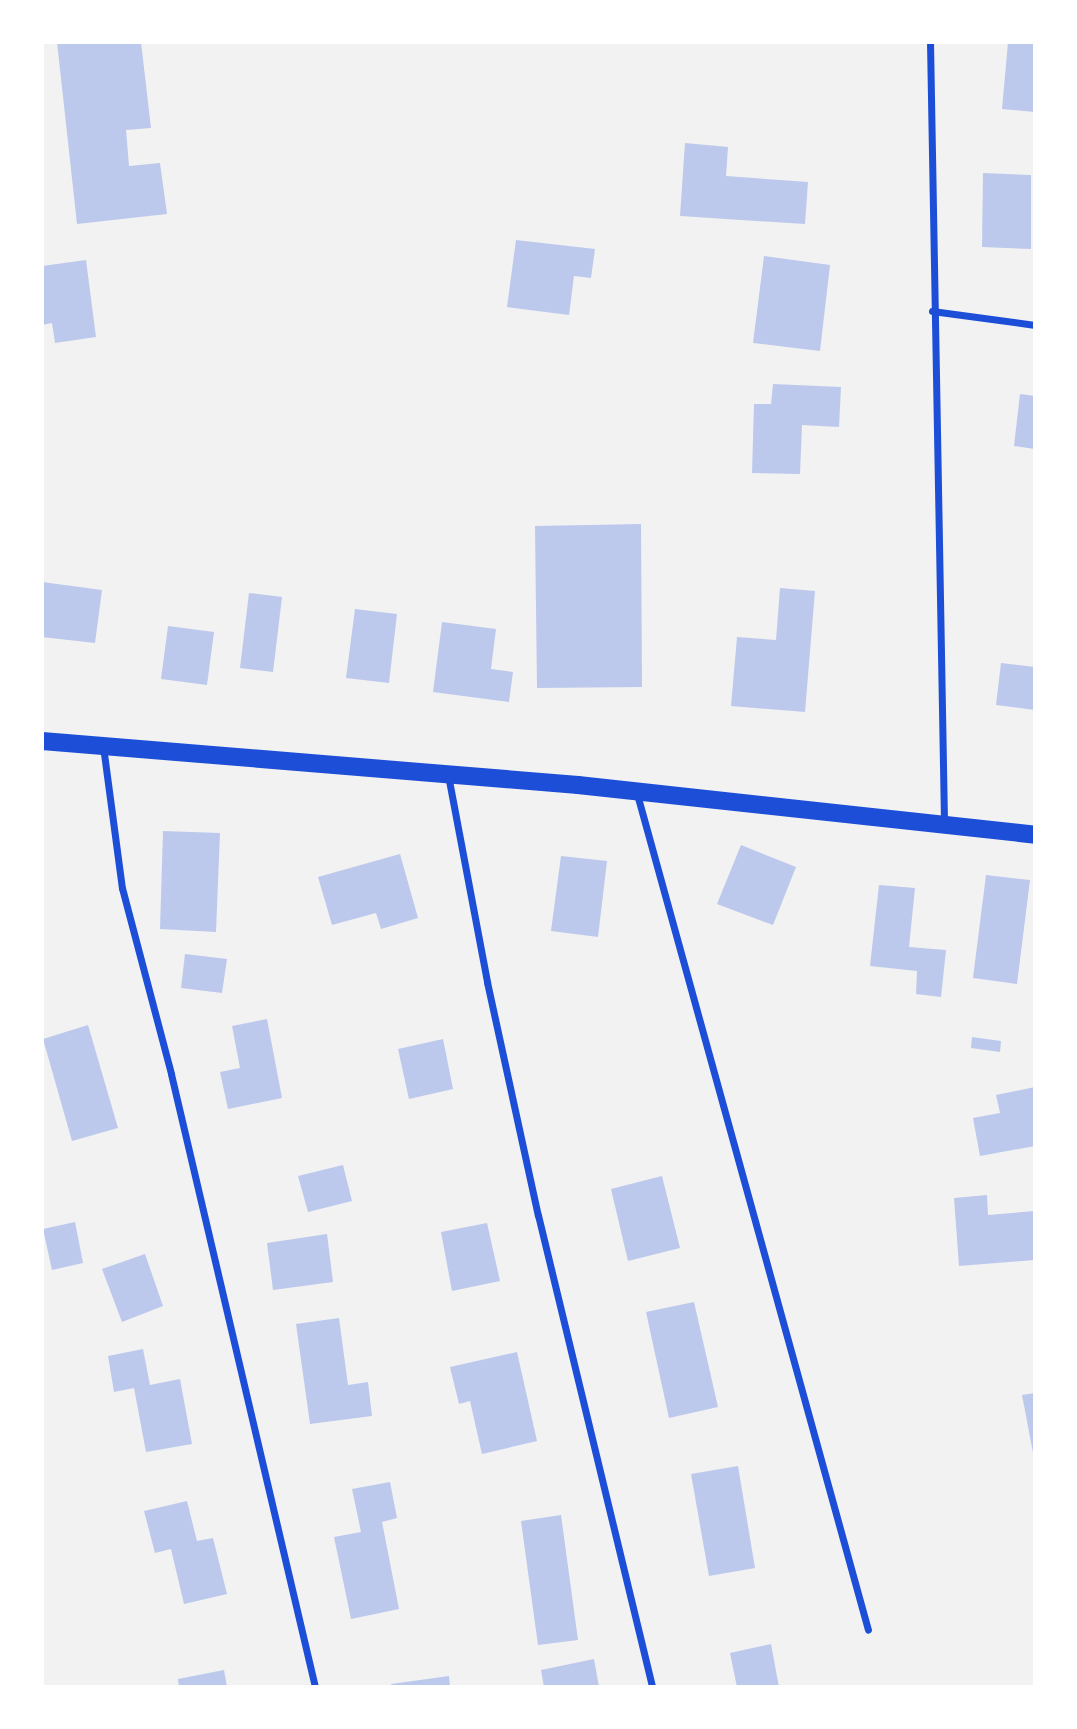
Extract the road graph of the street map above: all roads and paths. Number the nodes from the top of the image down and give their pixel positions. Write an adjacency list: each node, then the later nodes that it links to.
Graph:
1 (930, 42): 2 (street)
2 (932, 311): 3 (street); 8 (street)
3 (1035, 325)
4 (42, 741): 5 (main road)
5 (103, 745): 6 (main road); 11 (street)
6 (448, 774): 7 (main road); 12 (street)
7 (636, 792): 8 (main road); 10 (street)
8 (944, 823): 9 (main road)
9 (1035, 835)
10 (868, 1630)
11 (314, 1687)
12 (652, 1687)

